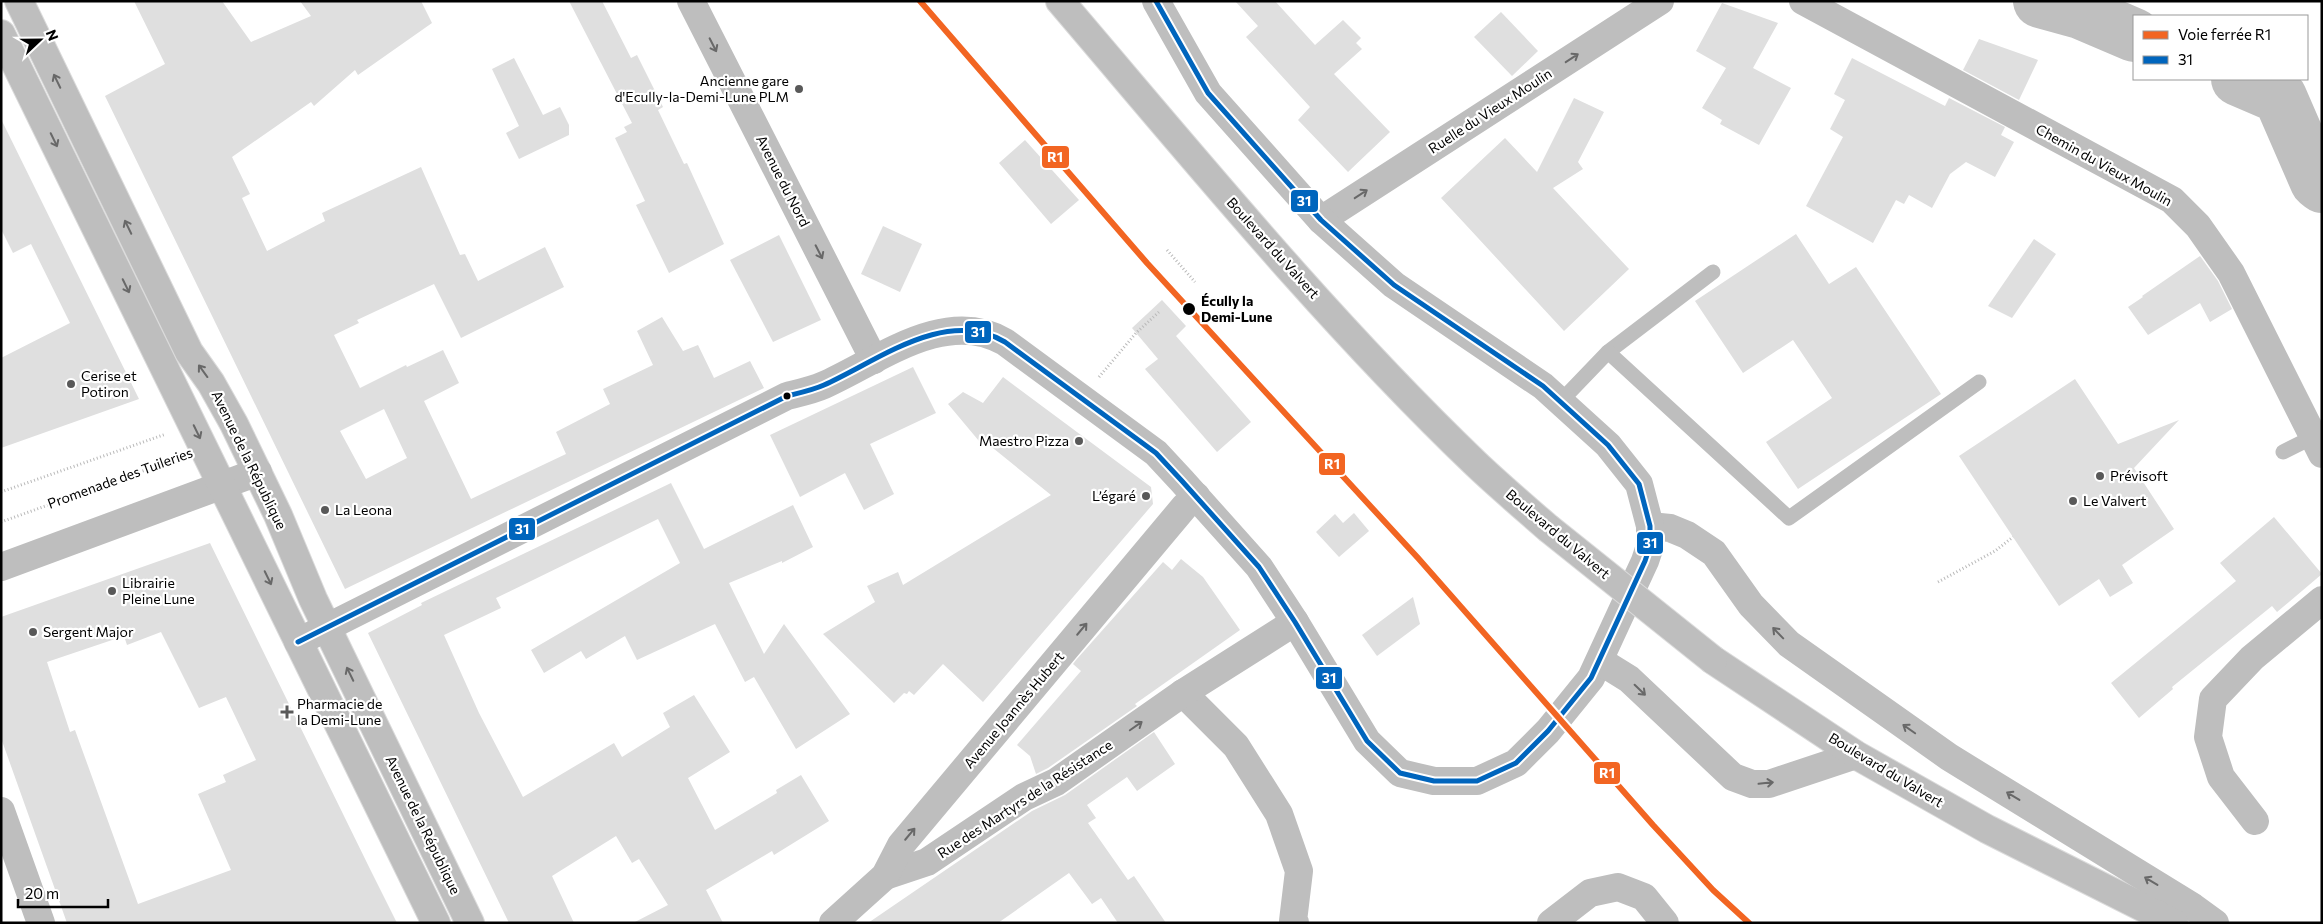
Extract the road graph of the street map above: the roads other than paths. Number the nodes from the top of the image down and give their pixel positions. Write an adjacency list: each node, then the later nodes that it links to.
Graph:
1 (19, 1): 16 (street, Avenue de la République, one-way to 1)
2 (691, 1): 11 (street, Avenue du Nord, one-way to 11)
3 (1060, 1): 27 (street, Boulevard du Valvert, bridge)
4 (1156, 1): 8 (street)
5 (1660, 1): 8 (street, Ruelle du Vieux Moulin, one-way to 5)
6 (1803, 1): 14 (street, Chemin du Vieux Moulin)
7 (1, 34): 17 (street, one-way to 17)
8 (1320, 220): 13 (street)
9 (1713, 272): 10 (lane)
10 (1608, 352): 12 (lane); 13 (lane)
11 (874, 360): 18 (street); 22 (street)
12 (1980, 382)
13 (1560, 402): 19 (street)
14 (2317, 446): 15 (lane)
15 (2283, 452)
16 (258, 472): 17 (street); 22 (street, Avenue de la République)
17 (223, 485): 20 (street); 24 (street, one-way to 24)
18 (1196, 496): 23 (street); 30 (street, Avenue Joannès Hubert, one-way to 18)
19 (1650, 526): 25 (street); 39 (street, one-way to 19)
20 (1, 567)
21 (2322, 600): 29 (street)
22 (338, 621): 24 (street); 34 (street, Avenue de la République, one-way to 22)
23 (1295, 622): 25 (street); 26 (street, Rue des Martyrs de la Résistance)
24 (298, 642): 33 (street)
25 (1600, 661): 27 (street, one-way to 27)
26 (1183, 693): 30 (street, Rue des Martyrs de la Résistance, one-way to 26); 31 (street)
27 (1856, 755): 38 (street, Boulevard du Valvert)
28 (1, 811): 32 (street)
29 (2255, 821)
30 (885, 876): 35 (street, Avenue Joannès Hubert)
31 (1291, 922)
32 (41, 923)
33 (436, 923)
34 (470, 923)
35 (833, 923)
36 (1552, 923): 37 (street)
37 (1665, 923)
38 (2174, 923)
39 (2215, 923)

